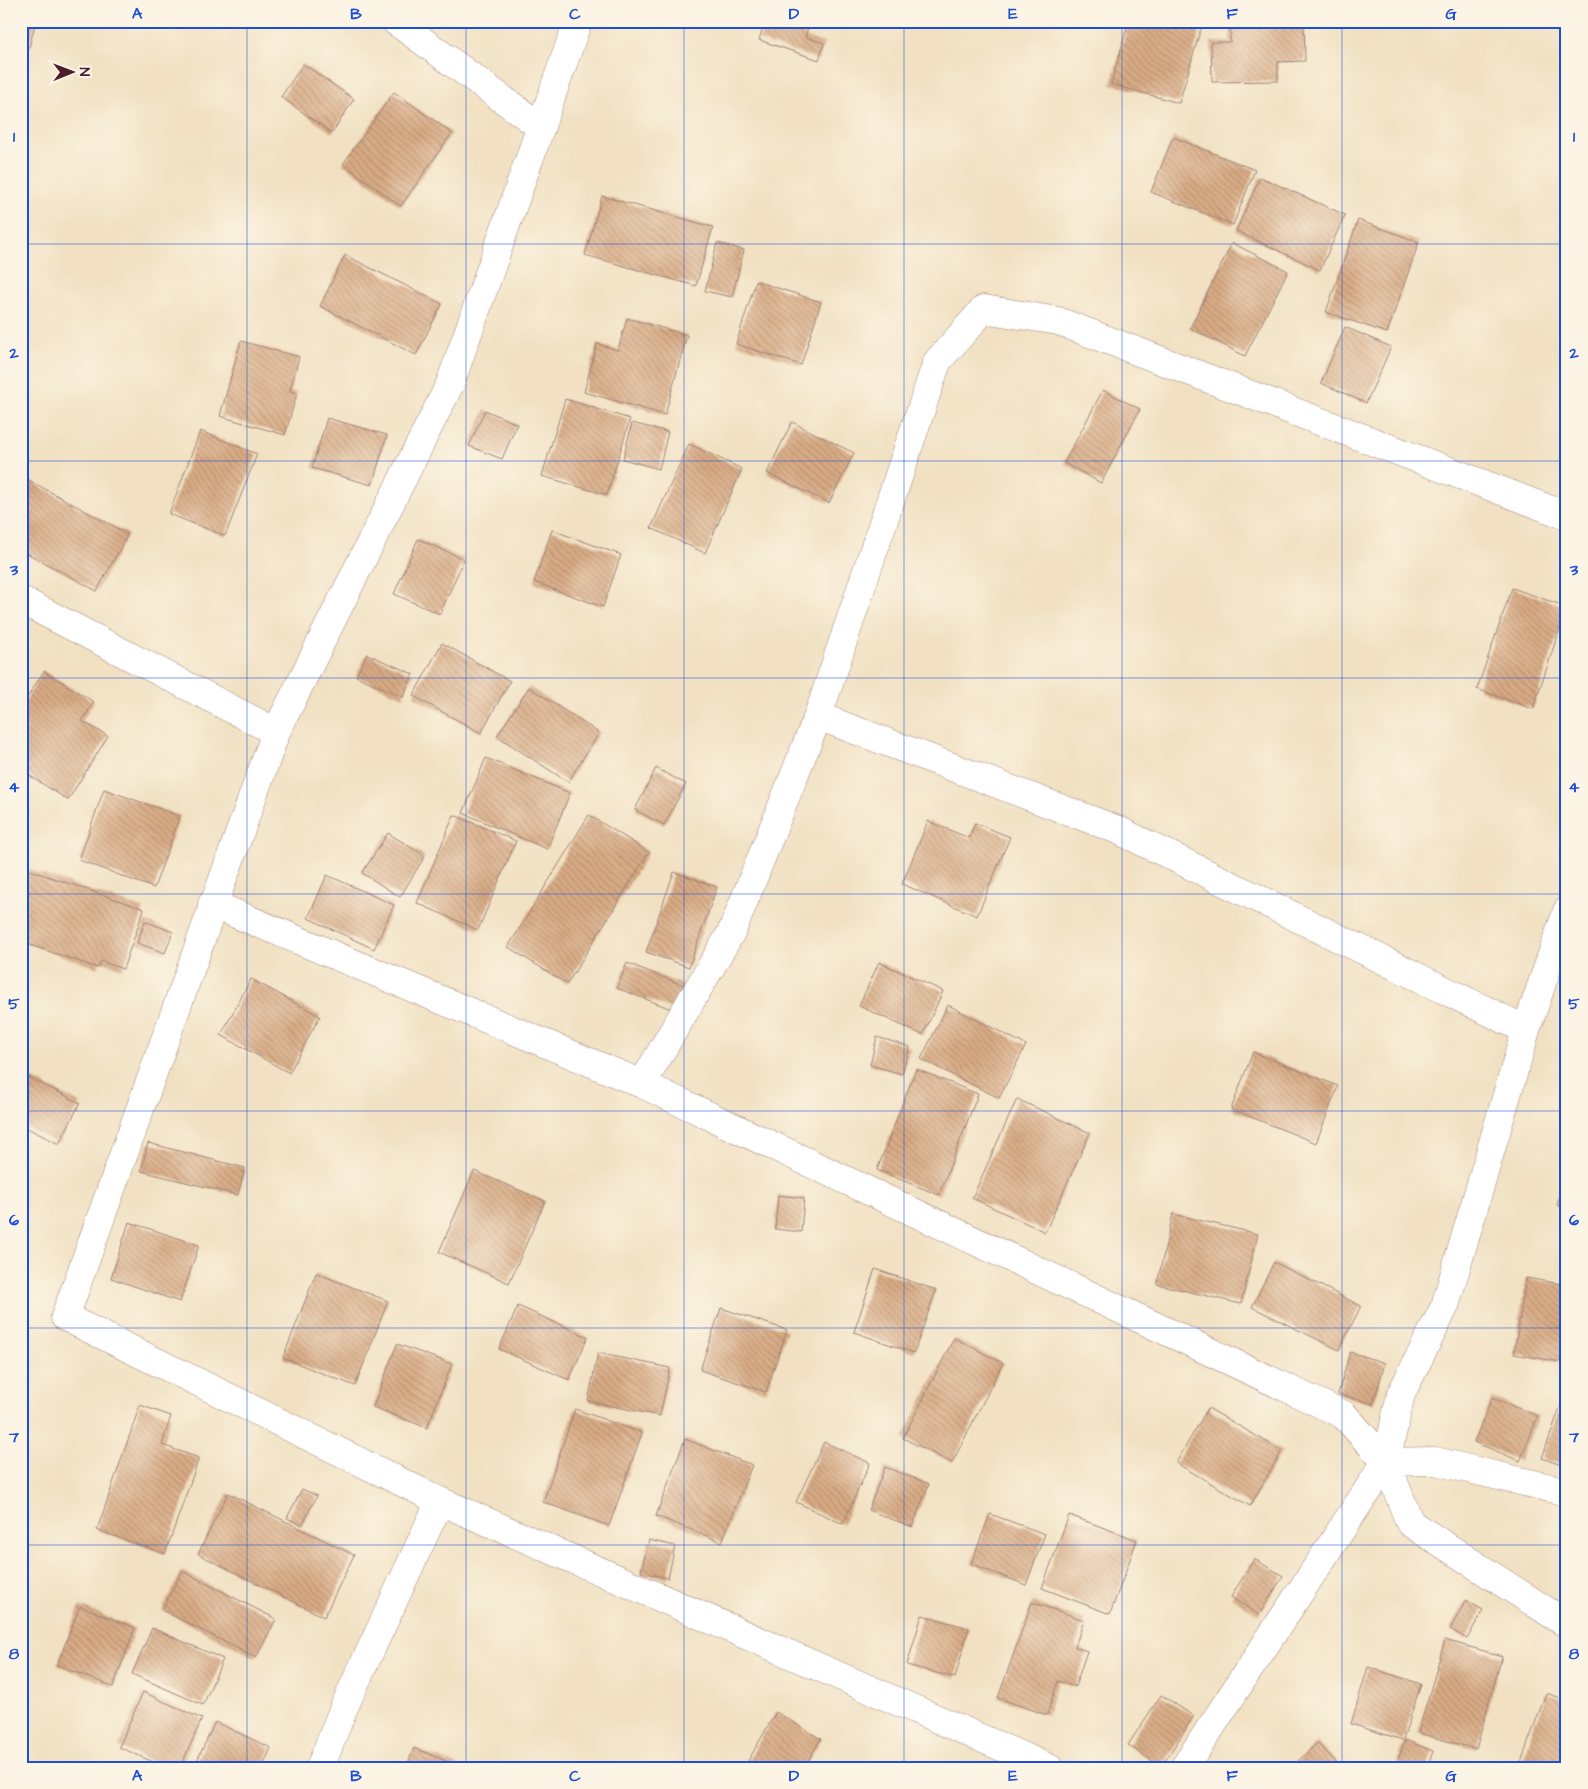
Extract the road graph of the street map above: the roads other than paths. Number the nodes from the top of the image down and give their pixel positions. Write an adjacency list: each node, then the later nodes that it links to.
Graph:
1 (395, 21): 3 (street)
2 (578, 21): 3 (street)
3 (541, 127): 7 (street)
4 (1567, 516): 6 (street)
5 (21, 600): 7 (street)
6 (818, 716): 10 (street); 11 (street)
7 (276, 732): 8 (street)
8 (212, 904): 11 (street); 14 (street)
9 (1567, 911): 10 (street)
10 (1526, 1030): 12 (street)
11 (642, 1084): 12 (street)
12 (1386, 1462): 13 (street); 15 (street); 18 (street)
13 (1567, 1492)
14 (440, 1501): 16 (street); 17 (street)
15 (1567, 1624)
16 (320, 1768)
17 (1049, 1768)
18 (1184, 1768)

